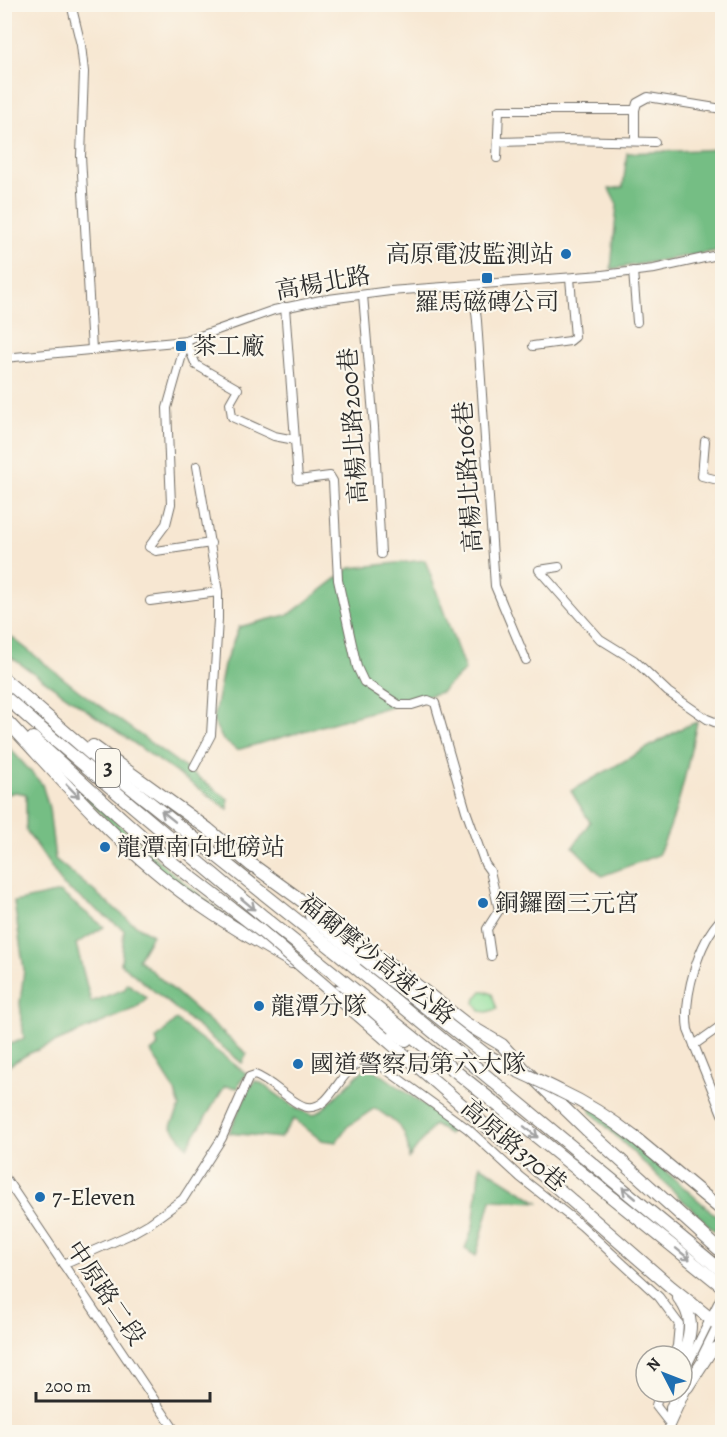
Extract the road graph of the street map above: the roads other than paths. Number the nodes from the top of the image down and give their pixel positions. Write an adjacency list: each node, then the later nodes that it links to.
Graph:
1 (71, 4): 17 (street)
2 (636, 107): 3 (street); 4 (street); 5 (street)
3 (723, 109)
4 (635, 141): 5 (street); 6 (street)
5 (498, 142): 7 (street)
6 (655, 142)
7 (497, 159)
8 (723, 254): 9 (street, 高楊北路)
9 (633, 271): 10 (street, 高楊北路); 14 (street)
10 (570, 278): 11 (street, 高楊北路); 16 (street)
11 (472, 285): 12 (street, 高楊北路); 28 (street, 高楊北路106巷)
12 (363, 295): 13 (street, 高楊北路); 24 (street, 高楊北路200巷)
13 (285, 307): 15 (street, 高楊北路); 19 (street)
14 (638, 322)
15 (186, 342): 17 (street, 高楊北路); 19 (street); 23 (street)
16 (533, 346)
17 (92, 350): 18 (street, 高楊北路)
18 (4, 358)
19 (295, 440): 37 (street)
20 (705, 441): 22 (street)
21 (197, 466): 23 (street)
22 (723, 481)
23 (211, 543): 26 (street)
24 (381, 554)
25 (559, 567): 33 (street)
26 (218, 592): 27 (street); 34 (street)
27 (150, 601)
28 (526, 660)
29 (4, 679): 31 (highway, 福爾摩沙高速公路 / 3)
30 (4, 696): 40 (highway, 福爾摩沙高速公路 / 3, one-way to 40)
31 (33, 705): 35 (highway); 48 (highway, 福爾摩沙高速公路 / 3, one-way to 31)
32 (4, 716): 40 (highway, one-way to 40); 50 (highway, bridge)
33 (723, 725)
34 (194, 767)
35 (247, 861): 43 (highway, bridge); 46 (highway)
36 (723, 918): 39 (street)
37 (491, 956)
38 (723, 1025): 39 (street)
39 (694, 1045): 41 (street)
40 (466, 1078): 49 (highway, 福爾摩沙高速公路 / 3, one-way to 49)
41 (723, 1114)
42 (4, 1176): 47 (street, 中原路二段)
43 (705, 1196): 44 (highway); 45 (highway)
44 (723, 1205)
45 (723, 1210)
46 (723, 1252)
47 (63, 1264): 53 (street, 高原路370巷); 61 (street, 中原路二段)
48 (723, 1271)
49 (723, 1286)
50 (672, 1287): 52 (highway); 54 (highway)
51 (723, 1294): 52 (street)
52 (718, 1322): 56 (street)
53 (677, 1344)
54 (689, 1344)
55 (723, 1345): 57 (highway)
56 (694, 1364)
57 (694, 1371)
58 (656, 1404): 60 (street)
59 (679, 1404): 60 (street)
60 (668, 1428)
61 (176, 1432)

